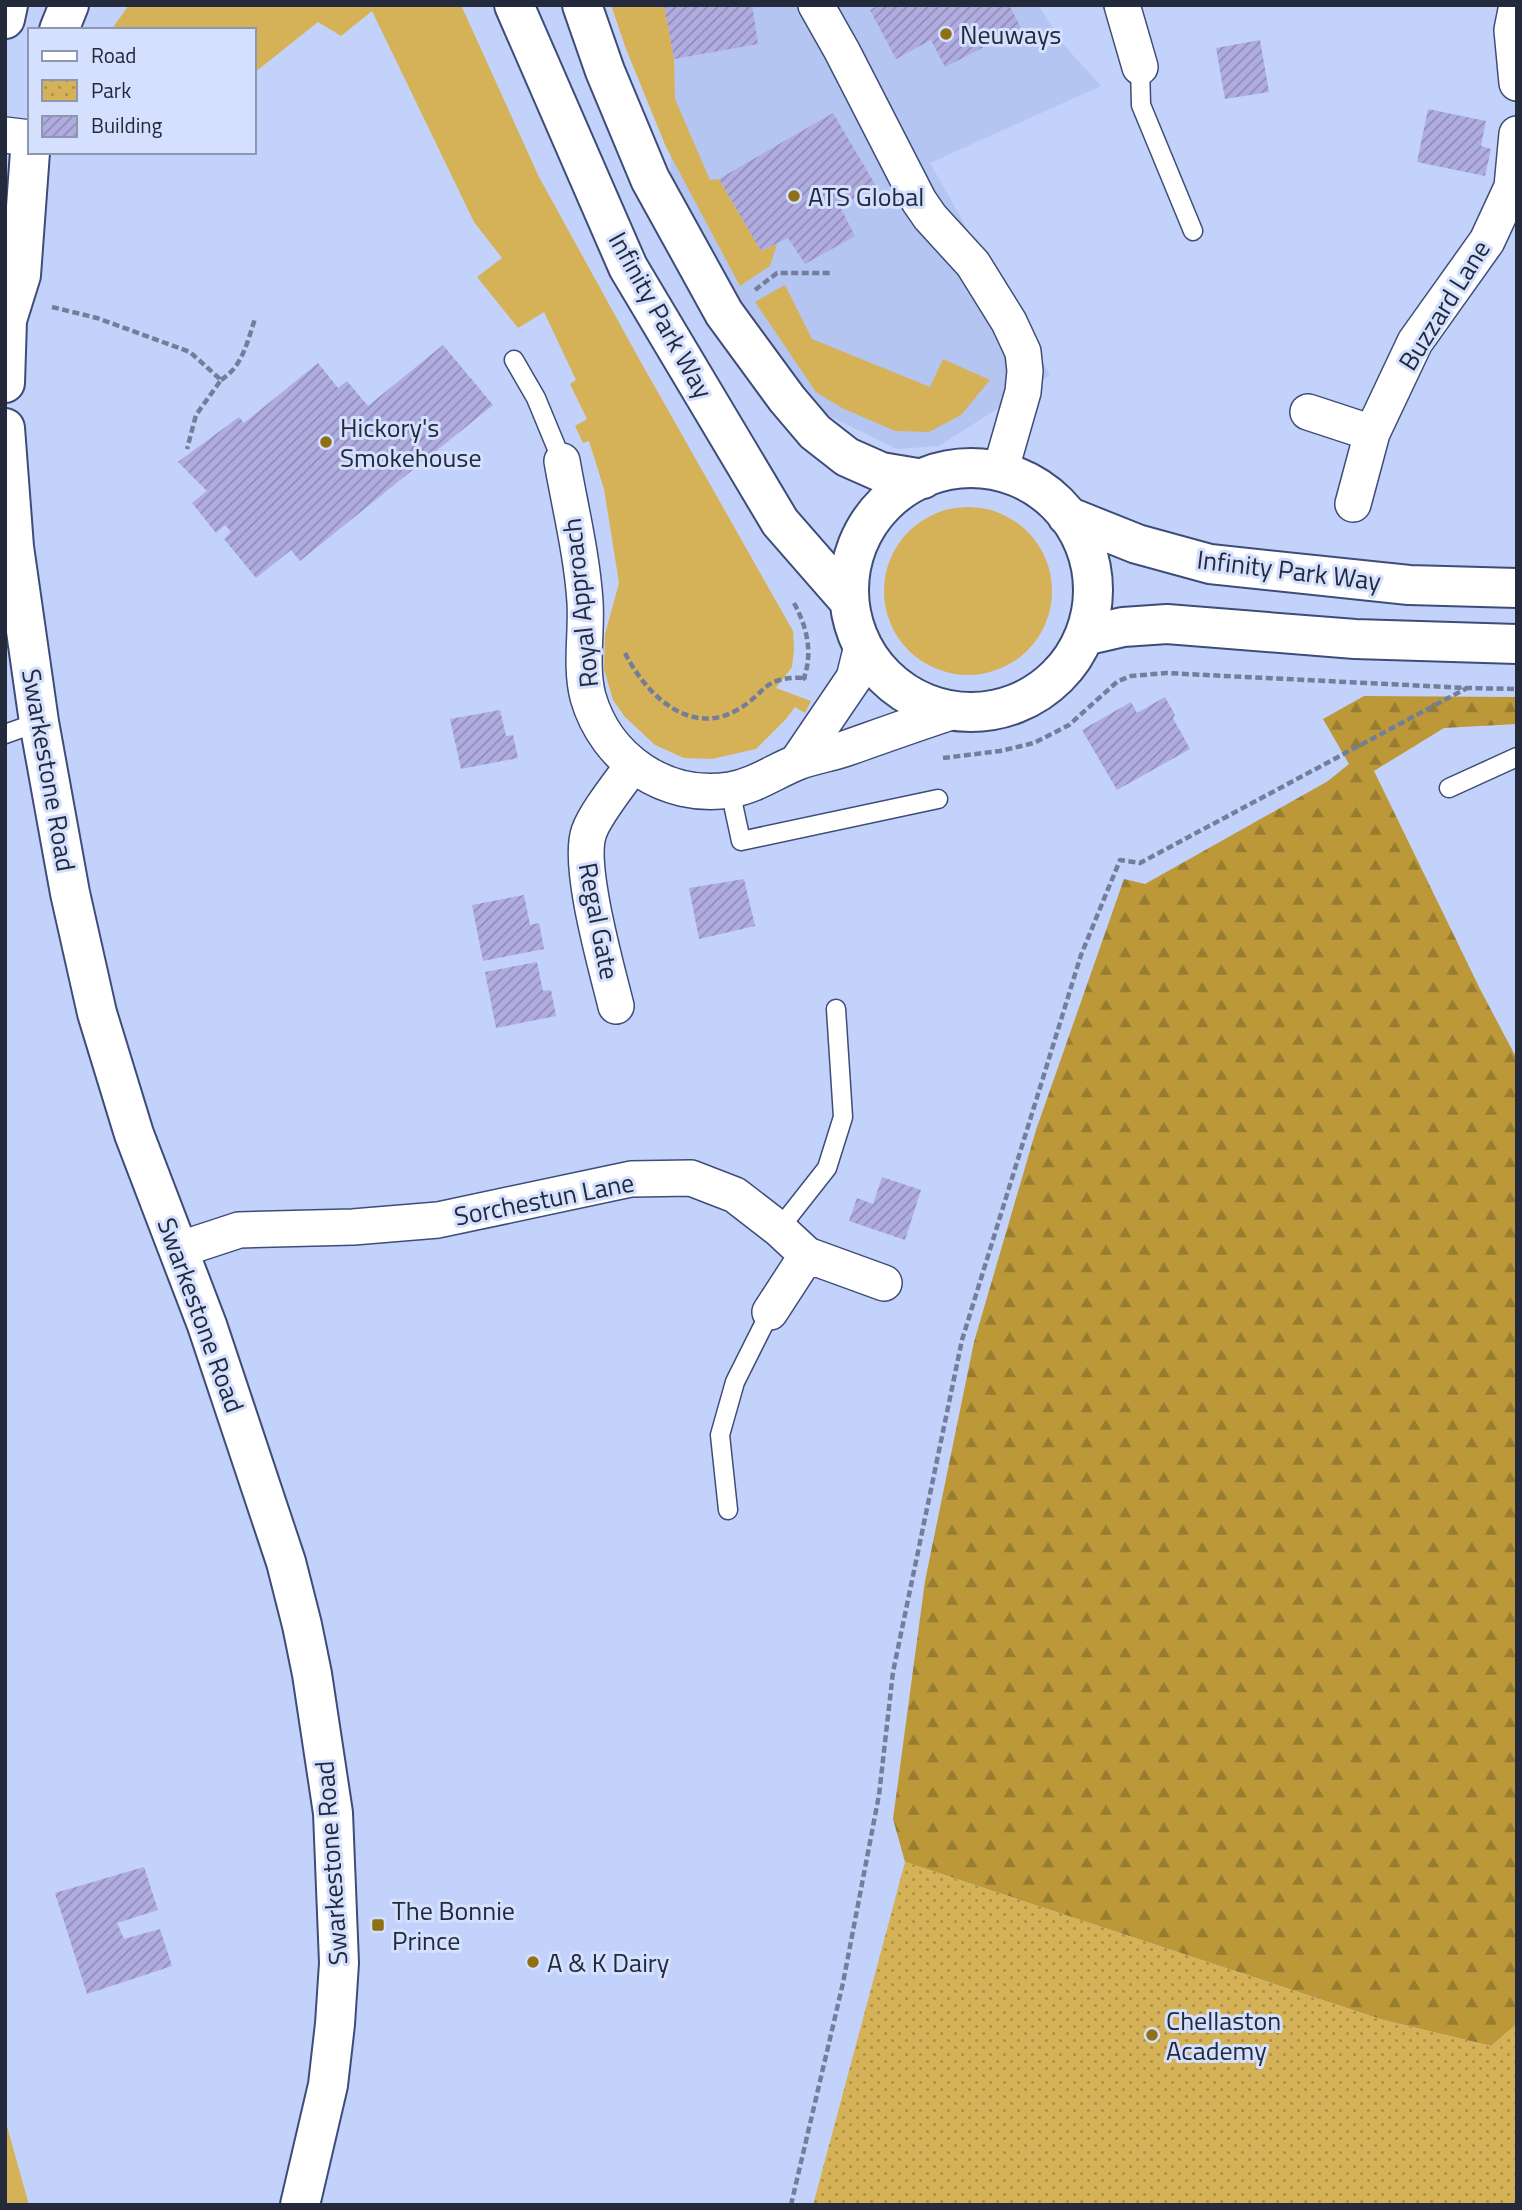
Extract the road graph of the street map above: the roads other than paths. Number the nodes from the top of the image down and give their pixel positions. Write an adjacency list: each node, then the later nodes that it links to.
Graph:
1 (8, 5): 8 (street)
2 (69, 5): 9 (street)
3 (514, 5): 29 (street, Infinity Park Way)
4 (582, 5): 25 (street, Infinity Park Way)
5 (816, 5): 24 (street)
6 (1122, 5): 10 (street)
7 (1517, 5): 11 (street)
8 (5, 19)
9 (60, 28)
10 (1140, 68): 16 (lane)
11 (1517, 83)
12 (1517, 134): 22 (street, Buzzard Lane)
13 (5, 135): 14 (street)
14 (28, 138)
15 (30, 154): 17 (street)
16 (1193, 231)
17 (6, 317): 19 (street)
18 (514, 360): 23 (lane)
19 (5, 383)
20 (1308, 412): 22 (street)
21 (5, 428): 34 (street, Swarkestone Road)
22 (1372, 433): 26 (street, Buzzard Lane)
23 (562, 461): 37 (street, Royal Approach)
24 (1000, 472): 25 (street); 27 (street)
25 (923, 479): 29 (street)
26 (1353, 504)
27 (1068, 516): 28 (street, Infinity Park Way); 30 (street)
28 (1517, 588)
29 (849, 601): 32 (street)
30 (1084, 636): 31 (street); 33 (street)
31 (1517, 645)
32 (862, 646): 33 (street); 36 (street, Royal Approach)
33 (954, 711): 36 (street, Royal Approach)
34 (22, 728): 44 (street, Swarkestone Road)
35 (1517, 757): 38 (lane)
36 (797, 762): 39 (street, Royal Approach)
37 (633, 765): 39 (street, Royal Approach); 41 (street, Regal Gate)
38 (1449, 788)
39 (730, 790): 40 (lane)
40 (938, 799)
41 (616, 1006)
42 (836, 1009): 43 (lane)
43 (779, 1229): 44 (street, Sorchestun Lane); 45 (street, Sorchestun Lane)
44 (178, 1250): 49 (street, Swarkestone Road)
45 (807, 1255): 46 (street, Sorchestun Lane); 47 (street)
46 (884, 1283)
47 (770, 1312): 48 (lane)
48 (728, 1510)
49 (300, 2205)

